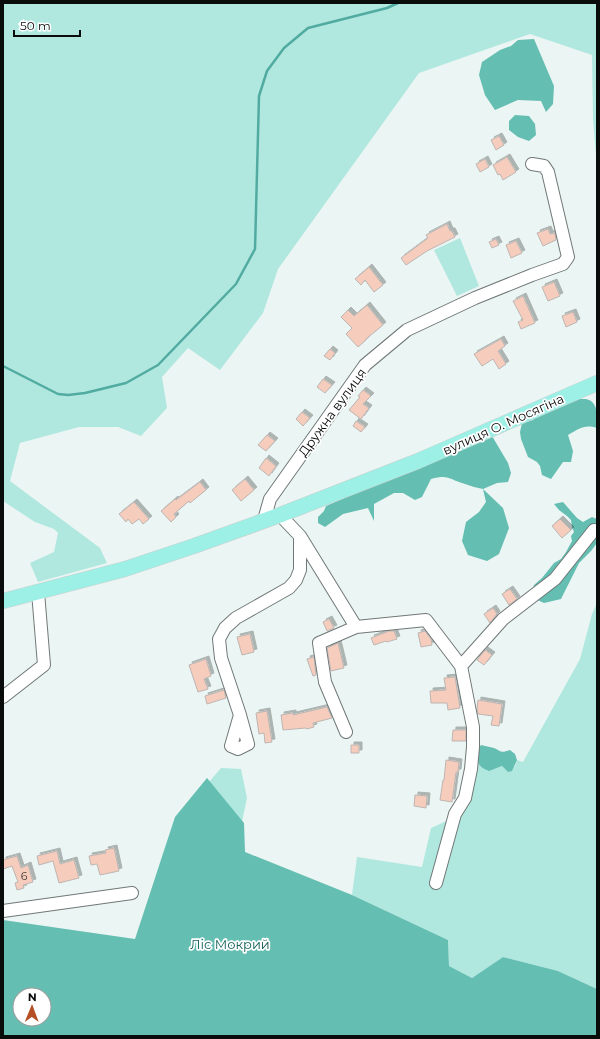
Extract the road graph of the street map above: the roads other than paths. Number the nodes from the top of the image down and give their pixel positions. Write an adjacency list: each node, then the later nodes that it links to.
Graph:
1 (532, 164): 4 (street, Дружна вулиця)
2 (592, 385): 3 (main road, вулиця О. Мосягіна)
3 (280, 515): 4 (main road, вулиця О. Мосягіна); 6 (street)
4 (264, 520): 7 (main road)
5 (594, 530): 10 (street)
6 (300, 536): 9 (street); 12 (street)
7 (38, 592): 8 (main road); 11 (street)
8 (3, 601)
9 (356, 627): 10 (street); 13 (street)
10 (460, 666): 14 (street)
11 (3, 697)
12 (240, 716)
13 (346, 732)
14 (436, 882)
15 (132, 893): 16 (street)
16 (3, 911)

